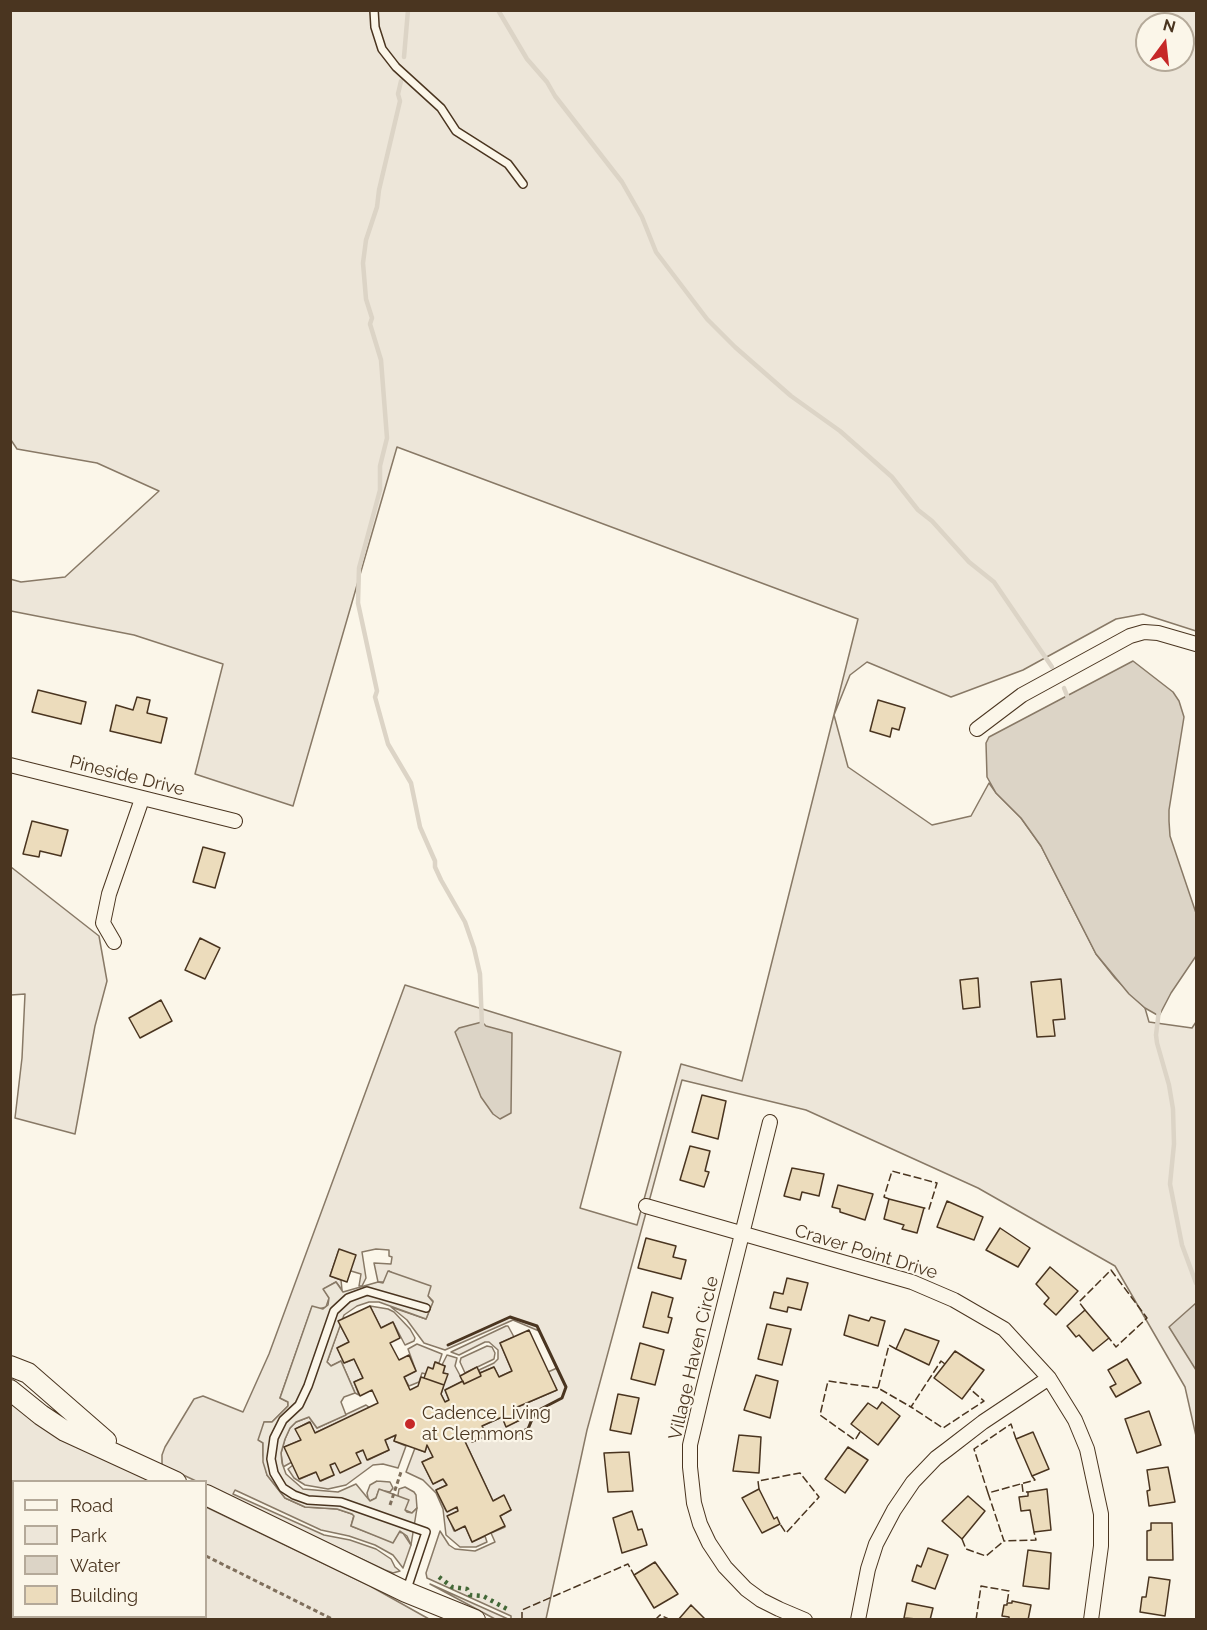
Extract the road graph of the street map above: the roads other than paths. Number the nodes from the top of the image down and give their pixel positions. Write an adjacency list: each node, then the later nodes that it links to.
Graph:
1 (374, 10): 2 (lane)
2 (523, 184)
3 (1197, 644): 4 (street)
4 (977, 729)
5 (10, 765): 6 (street, Pineside Drive)
6 (142, 799): 7 (street, Pineside Drive); 8 (street)
7 (235, 821)
8 (114, 942)
9 (770, 1122): 11 (street, Village Haven Circle)
10 (646, 1206): 11 (street, Craver Point Drive)
11 (743, 1233): 14 (street, Craver Point Drive); 22 (street, Village Haven Circle)
12 (426, 1308): 19 (lane)
13 (10, 1366): 16 (main road)
14 (1049, 1378): 23 (street); 24 (street, Craver Point Drive)
15 (10, 1390): 16 (main road)
16 (127, 1458): 17 (main road)
17 (172, 1480)
18 (207, 1496): 19 (main road)
19 (406, 1592): 20 (main road); 21 (main road)
20 (454, 1620)
21 (475, 1620)
22 (805, 1620)
23 (858, 1620)
24 (1091, 1620)

